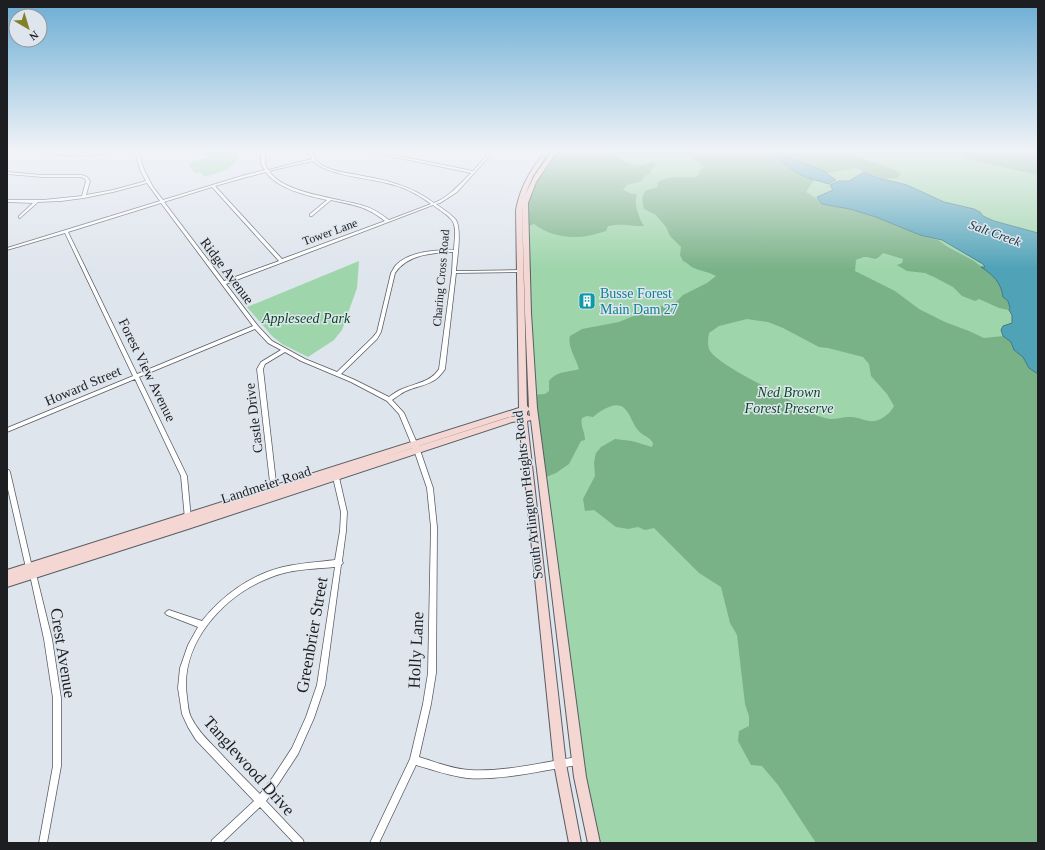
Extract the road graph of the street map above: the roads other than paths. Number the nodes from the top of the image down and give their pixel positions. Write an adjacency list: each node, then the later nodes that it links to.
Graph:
1 (86, 190): 11 (street)
2 (115, 190): 11 (street)
3 (153, 190): 14 (street, Ridge Avenue)
4 (200, 190): 14 (street)
5 (216, 190): 23 (street)
6 (294, 190): 12 (street)
7 (410, 190): 16 (street, Charing Cross Road)
8 (456, 190): 16 (street, Tower Lane)
9 (524, 190): 24 (main road, South Arlington Heights Road)
10 (529, 190): 32 (main road, South Arlington Heights Road)
11 (84, 197): 15 (street)
12 (330, 199): 17 (street); 19 (street)
13 (7, 201): 15 (street)
14 (161, 201): 20 (street); 26 (street, Ridge Avenue)
15 (36, 202): 18 (street)
16 (434, 204): 19 (street, Tower Lane); 22 (street, Charing Cross Road)
17 (311, 215)
18 (20, 218)
19 (388, 221): 23 (street, Tower Lane)
20 (66, 231): 21 (street); 30 (street, Forest View Avenue)
21 (7, 249)
22 (455, 251): 25 (street, Charing Cross Road); 29 (street)
23 (281, 261): 26 (street, Tower Lane)
24 (521, 271): 25 (street); 33 (main road, South Arlington Heights Road)
25 (454, 272): 31 (street, Charing Cross Road)
26 (224, 283): 27 (street, Ridge Avenue)
27 (256, 327): 28 (street, Ridge Avenue); 30 (street, Howard Street)
28 (285, 350): 29 (street, Ridge Avenue); 38 (street, Castle Drive)
29 (338, 374): 31 (street, Ridge Avenue)
30 (137, 376): 34 (street, Howard Street); 39 (street, Forest View Avenue)
31 (389, 400): 35 (street, Ridge Avenue)
32 (534, 413): 33 (main road, Landmeier Road); 47 (main road, South Arlington Heights Road)
33 (523, 414): 35 (main road, Landmeier Road); 48 (main road, South Arlington Heights Road)
34 (7, 430)
35 (416, 447): 37 (main road, Landmeier Road); 46 (street, Holly Lane)
36 (7, 472): 41 (street, Crest Avenue)
37 (335, 474): 38 (main road, Landmeier Road); 40 (street, Greenbrier Street)
38 (275, 494): 39 (main road, Landmeier Road)
39 (188, 522): 41 (main road, Landmeier Road)
40 (340, 563): 45 (street, Tanglewood Drive); 49 (street, Greenbrier Street)
41 (31, 571): 42 (main road, Landmeier Road); 43 (main road, Landmeier Road); 50 (street, Crest Avenue)
42 (7, 575)
43 (7, 582)
44 (169, 613): 45 (street)
45 (202, 625): 49 (street, Tanglewood Drive)
46 (414, 760): 48 (street); 53 (street, Holly Lane)
47 (578, 761): 48 (street); 55 (main road, South Arlington Heights Road)
48 (560, 764): 54 (main road, South Arlington Heights Road)
49 (260, 801): 51 (street, Greenbrier Street); 52 (street, Tanglewood Drive)
50 (42, 843)
51 (216, 843)
52 (300, 843)
53 (374, 843)
54 (576, 843)
55 (594, 843)

